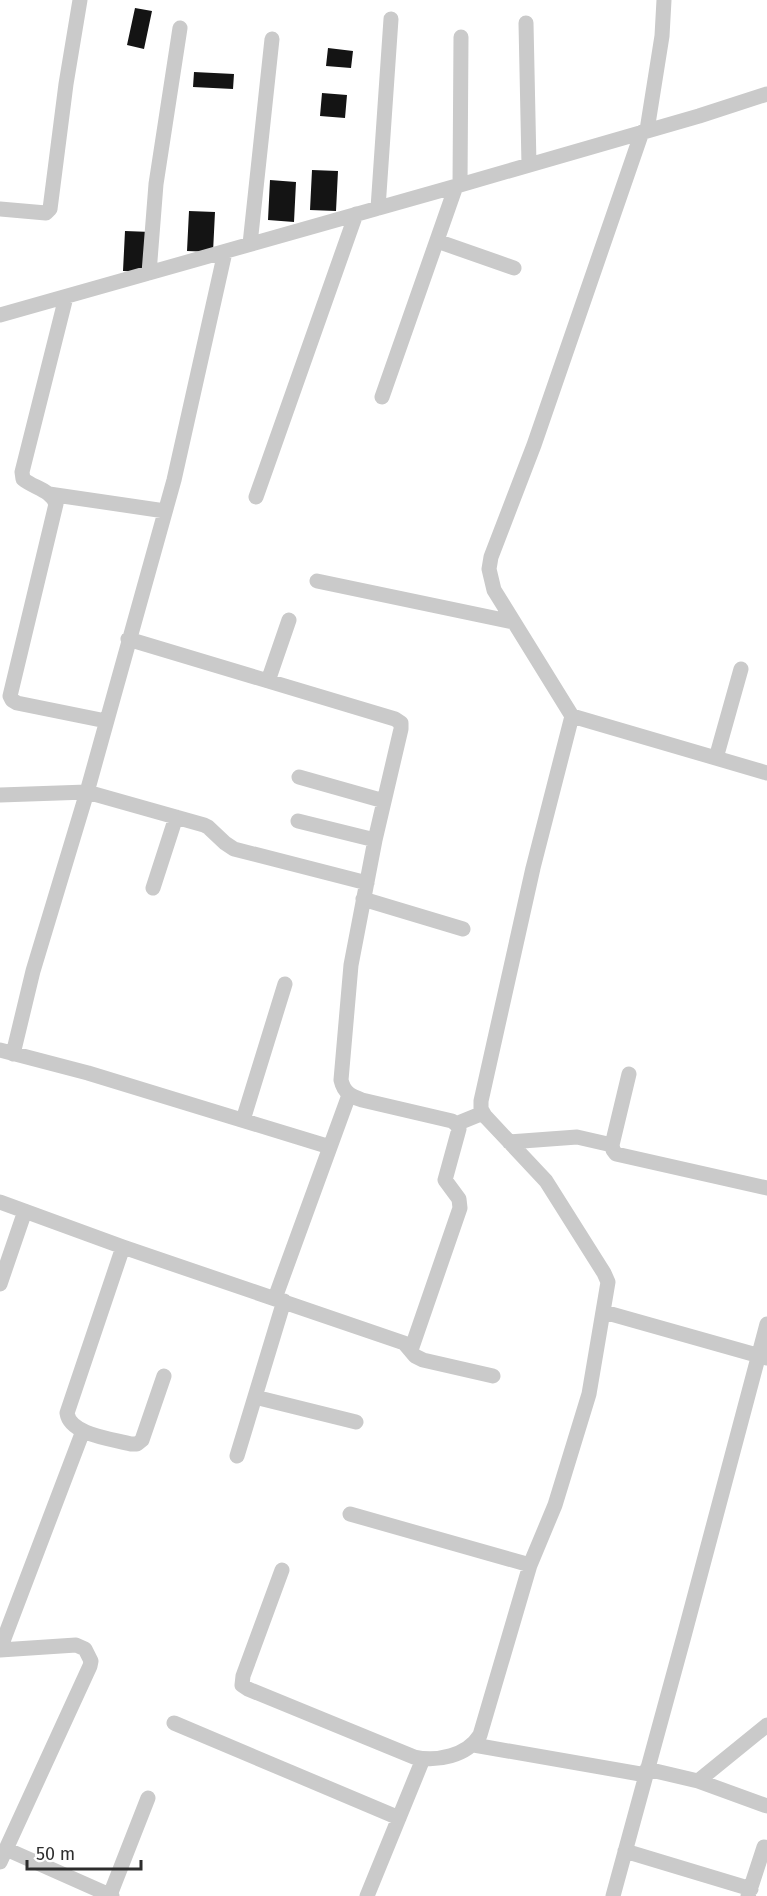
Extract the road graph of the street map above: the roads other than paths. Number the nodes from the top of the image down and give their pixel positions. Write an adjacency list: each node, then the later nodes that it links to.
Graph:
1 (80, 0): 13 (street)
2 (664, 0): 9 (street)
3 (391, 19): 12 (street)
4 (526, 23): 10 (street)
5 (180, 28): 19 (street)
6 (461, 37): 11 (street)
7 (272, 39): 16 (street)
8 (767, 94): 9 (street)
9 (644, 131): 10 (street); 28 (street)
10 (529, 165): 11 (street)
11 (458, 185): 12 (street); 15 (street)
12 (378, 208): 14 (street)
13 (0, 209)
14 (356, 214): 16 (street); 24 (street)
15 (437, 241): 18 (street); 22 (street)
16 (250, 244): 17 (street)
17 (225, 252): 19 (street); 25 (street)
18 (514, 268)
19 (149, 273): 20 (street)
20 (66, 297): 21 (street); 23 (street)
21 (0, 315)
22 (382, 398)
23 (49, 494): 25 (street); 33 (street)
24 (256, 497)
25 (165, 511): 29 (street)
26 (317, 581): 28 (street)
27 (289, 620): 31 (street)
28 (513, 622): 32 (street)
29 (128, 639): 31 (street); 33 (street)
30 (741, 669): 34 (street)
31 (268, 681): 39 (street)
32 (572, 716): 34 (street); 51 (street)
33 (106, 721): 37 (street)
34 (716, 758): 35 (street)
35 (767, 773)
36 (299, 777): 39 (street)
37 (87, 792): 38 (street); 40 (street); 48 (street)
38 (0, 795)
39 (384, 801): 42 (street)
40 (176, 817): 43 (street); 44 (street)
41 (298, 821): 42 (street)
42 (375, 840): 43 (street)
43 (367, 883): 45 (street)
44 (153, 888)
45 (363, 900): 46 (street); 50 (street)
46 (463, 929)
47 (285, 984): 52 (street)
48 (7, 1052): 52 (street)
49 (629, 1074): 55 (street)
50 (349, 1095): 53 (street); 56 (street)
51 (483, 1113): 53 (street); 54 (street)
52 (243, 1120): 56 (street)
53 (456, 1124): 65 (street)
54 (509, 1142): 55 (street); 63 (street)
55 (612, 1145): 57 (street)
56 (330, 1147): 62 (street)
57 (767, 1188)
58 (0, 1202): 59 (street)
59 (25, 1211): 60 (street); 61 (street)
60 (123, 1247): 62 (street); 71 (street)
61 (0, 1284)
62 (279, 1300): 65 (street); 69 (street)
63 (604, 1312): 66 (street); 74 (street)
64 (767, 1324): 66 (street)
65 (411, 1350): 68 (street)
66 (763, 1357): 81 (street)
67 (164, 1376): 71 (street)
68 (493, 1376)
69 (255, 1397): 70 (street); 72 (street)
70 (356, 1422)
71 (83, 1431): 76 (street)
72 (237, 1456)
73 (350, 1514): 74 (street)
74 (530, 1565): 79 (street)
75 (282, 1570): 80 (street)
76 (0, 1649): 88 (street)
77 (174, 1723): 85 (street)
78 (767, 1725): 82 (street)
79 (474, 1745): 80 (street); 81 (street)
80 (423, 1759): 85 (street)
81 (647, 1772): 82 (street); 87 (street)
82 (698, 1781): 84 (street)
83 (148, 1798): 90 (street)
84 (767, 1806)
85 (399, 1818): 91 (street)
86 (764, 1847): 89 (street)
87 (625, 1851): 89 (street); 92 (street)
88 (3, 1856): 90 (street)
89 (749, 1893)
90 (111, 1896)
91 (367, 1896)
92 (613, 1896)

